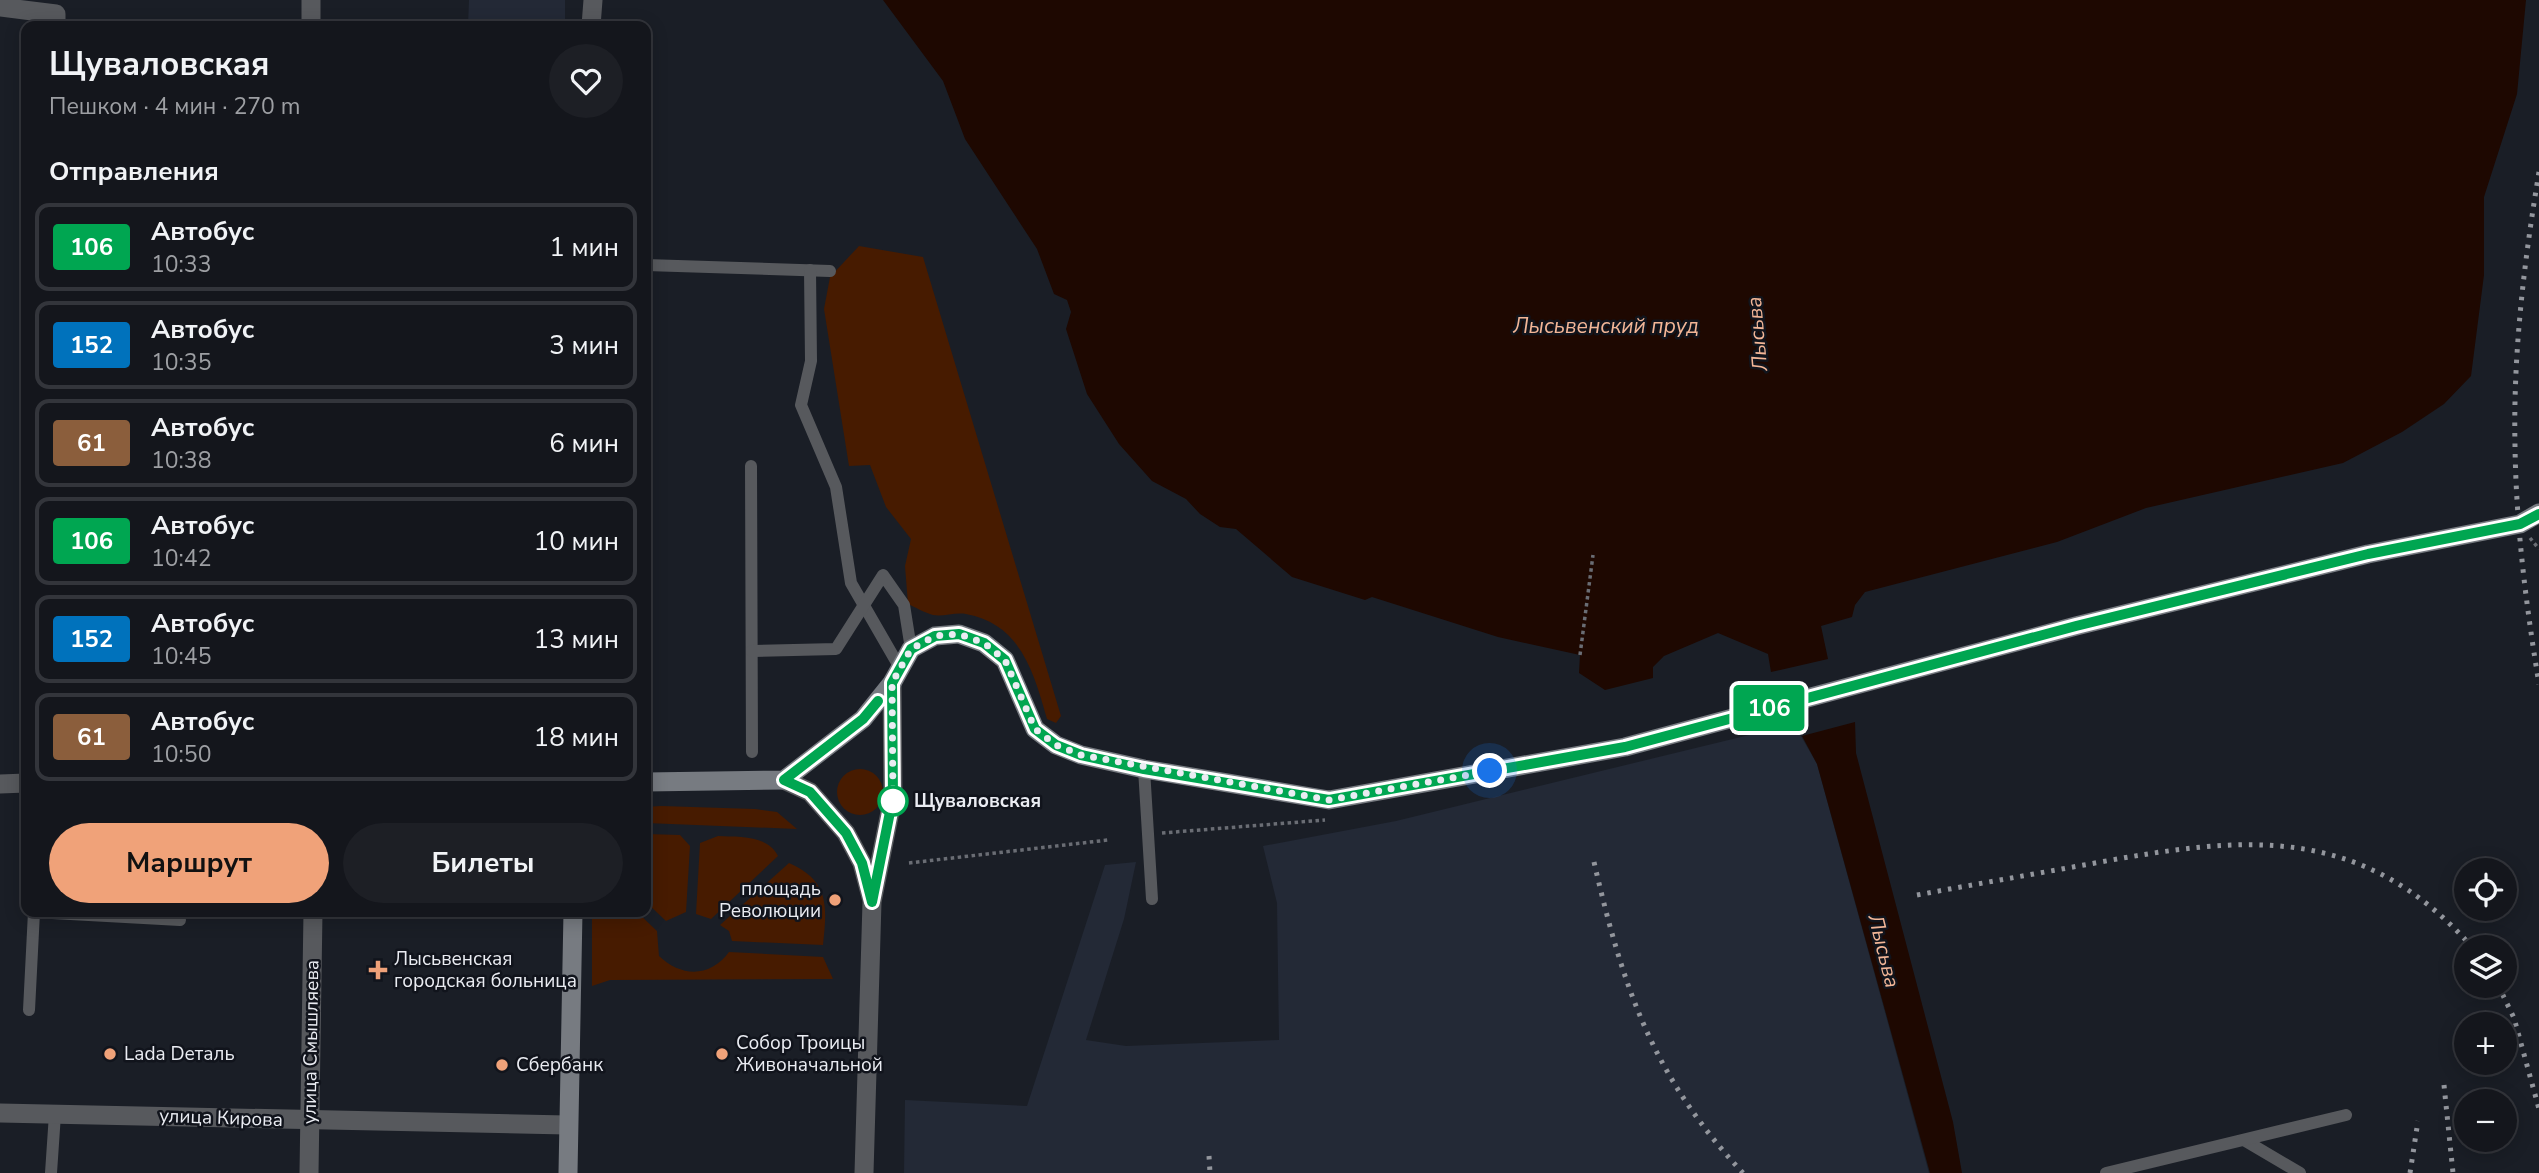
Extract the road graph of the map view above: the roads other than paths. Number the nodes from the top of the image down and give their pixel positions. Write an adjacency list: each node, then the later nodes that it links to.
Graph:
1 (311, 0): 5 (street)
2 (593, 0): 6 (street)
3 (0, 7): 4 (street)
4 (56, 21)
5 (312, 21)
6 (592, 21)
7 (651, 265): 8 (lane)
8 (810, 270): 9 (lane); 12 (lane)
9 (830, 271)
10 (751, 466): 14 (lane)
11 (2539, 513): 17 (main road)
12 (865, 607): 13 (lane); 14 (lane); 15 (lane)
13 (911, 649): 15 (main road); 17 (main road)
14 (752, 651): 16 (lane)
15 (896, 675): 18 (main road); 23 (street)
16 (752, 752)
17 (1144, 769): 22 (lane)
18 (784, 780): 19 (main road); 23 (street)
19 (651, 782)
20 (0, 783): 21 (street)
21 (21, 783)
22 (1152, 899)
23 (872, 902): 39 (street)
24 (34, 917): 29 (lane)
25 (125, 917): 28 (lane)
26 (313, 917): 33 (street, улица Смышляева)
27 (573, 917): 34 (main road)
28 (180, 920)
29 (29, 1010)
30 (0, 1113): 31 (street, улица Кирова)
31 (55, 1114): 33 (street, улица Кирова); 36 (lane)
32 (2346, 1115): 35 (lane)
33 (309, 1122): 34 (street, улица Кирова); 37 (street, улица Смышляева)
34 (567, 1125): 38 (main road)
35 (2244, 1140): 40 (lane); 41 (lane)
36 (51, 1173)
37 (309, 1173)
38 (568, 1173)
39 (863, 1173)
40 (2106, 1173)
41 (2300, 1173)

